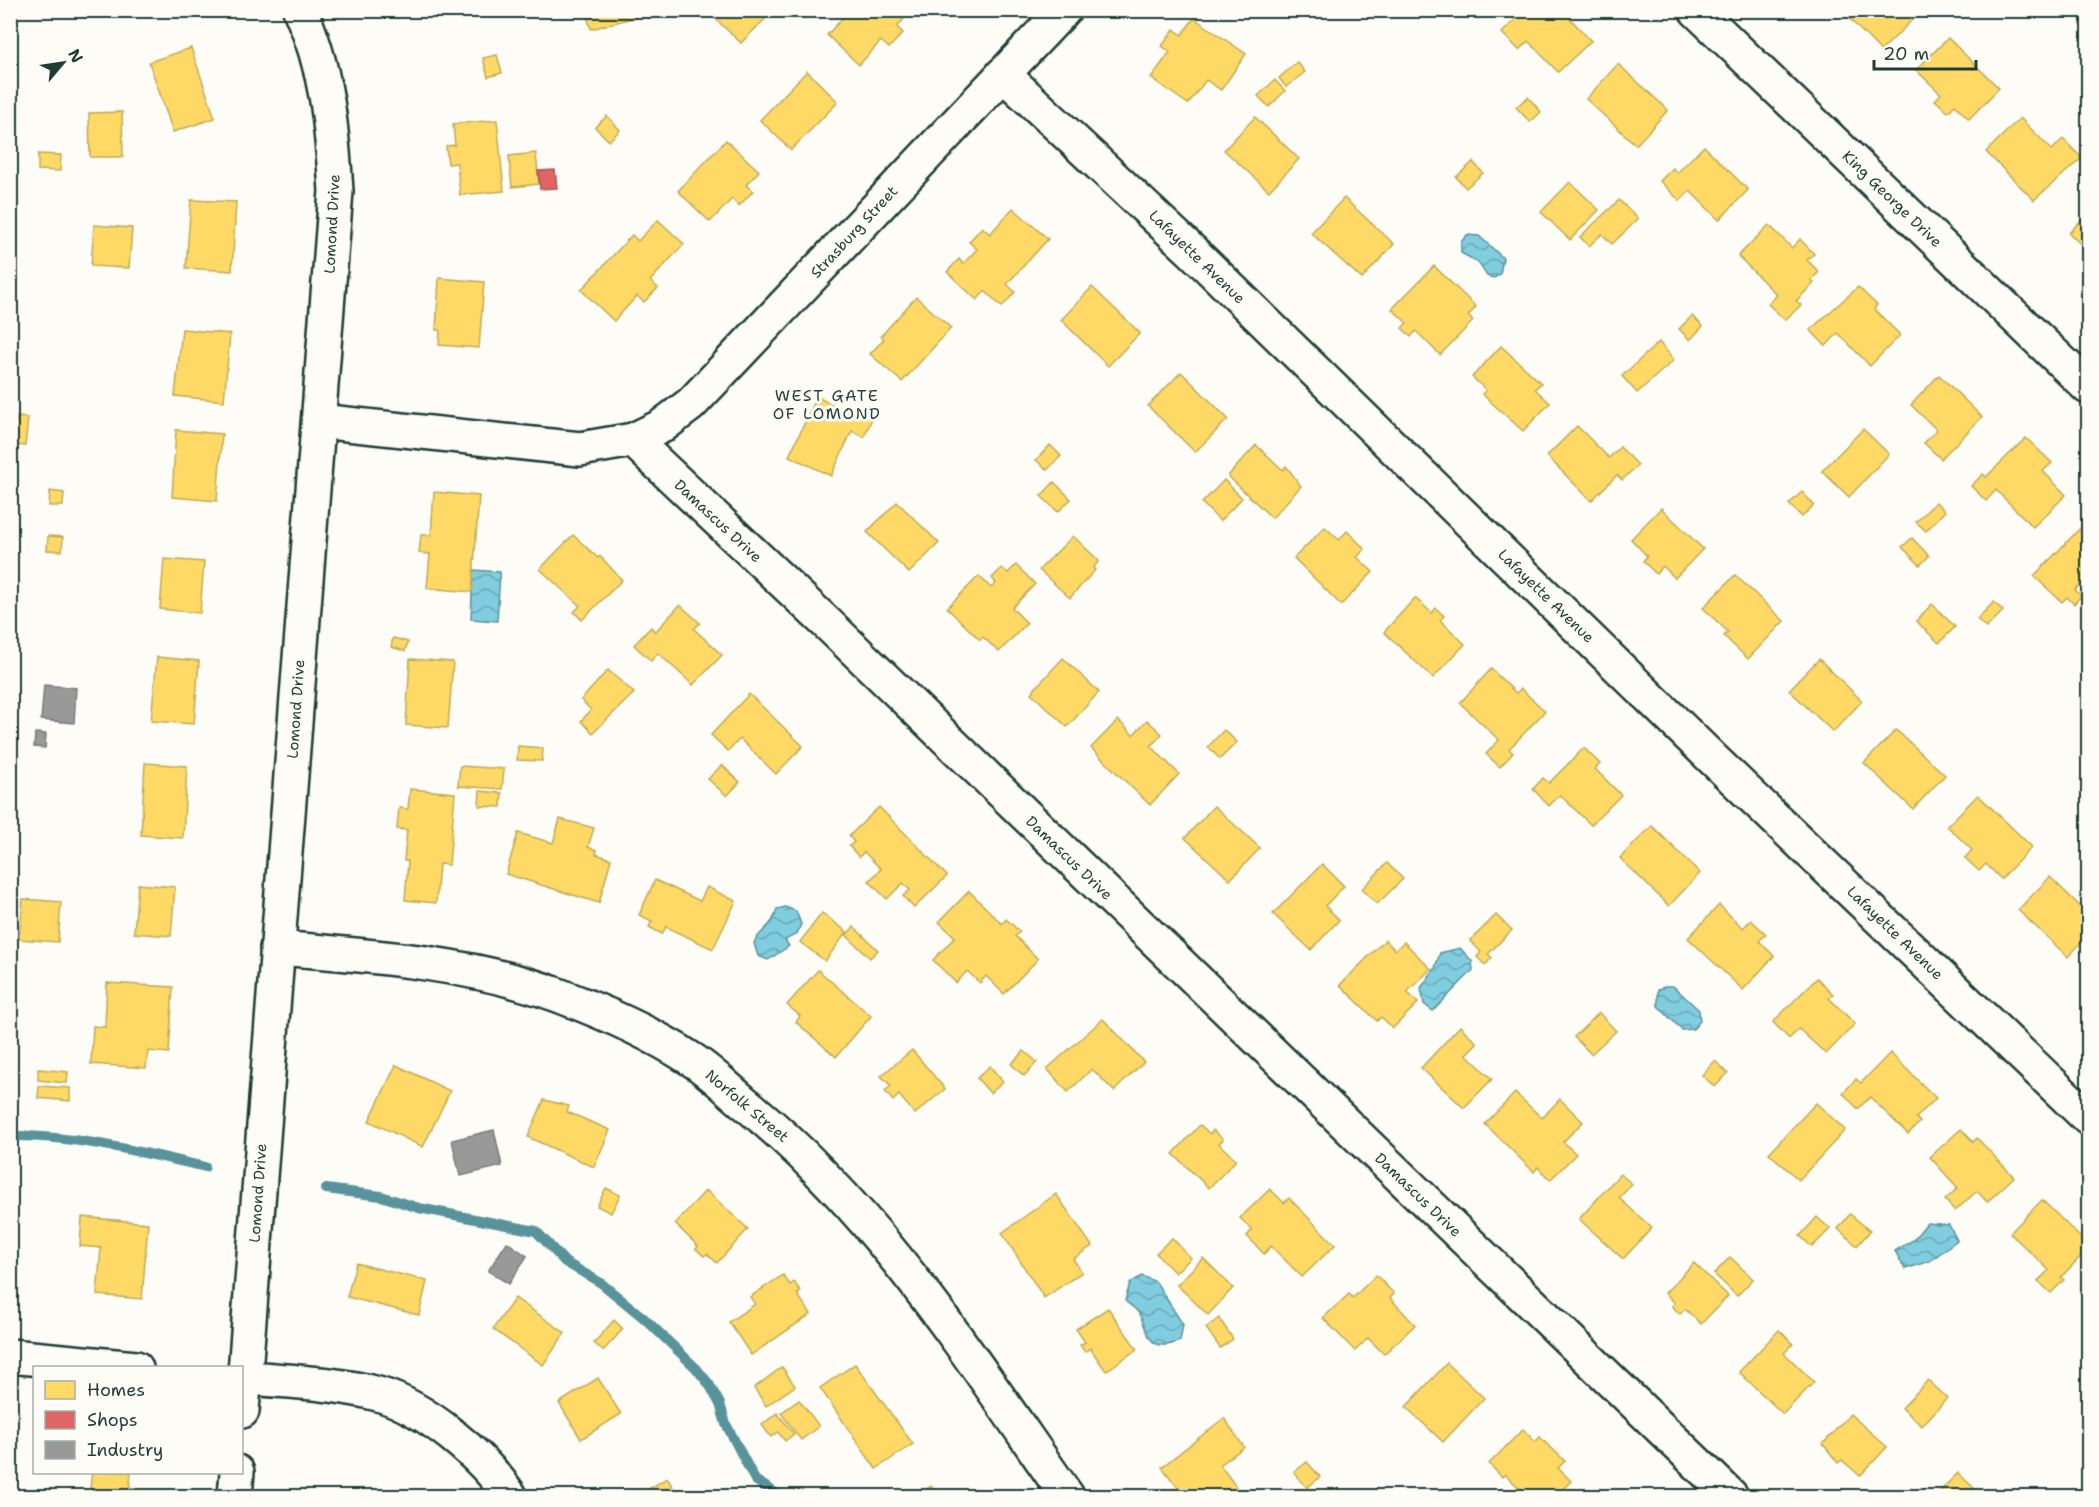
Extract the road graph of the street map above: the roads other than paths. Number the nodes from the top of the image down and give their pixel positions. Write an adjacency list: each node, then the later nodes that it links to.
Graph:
1 (300, 10): 6 (street, Lomond Drive)
2 (1064, 10): 4 (street, Strasburg Street)
3 (1696, 10): 5 (street, King George Drive)
4 (1004, 74): 7 (street, Strasburg Street); 9 (street, Lafayette Avenue)
5 (2088, 387)
6 (319, 421): 7 (street); 8 (street, Lomond Drive)
7 (633, 440): 17 (street, Damascus Drive)
8 (277, 948): 12 (street, Lomond Drive); 16 (street, Norfolk Street)
9 (2088, 1118)
10 (10, 1356): 11 (street)
11 (115, 1366)
12 (243, 1378): 15 (street)
13 (237, 1474): 14 (street)
14 (235, 1497)
15 (510, 1497)
16 (1067, 1497)
17 (1731, 1497)

